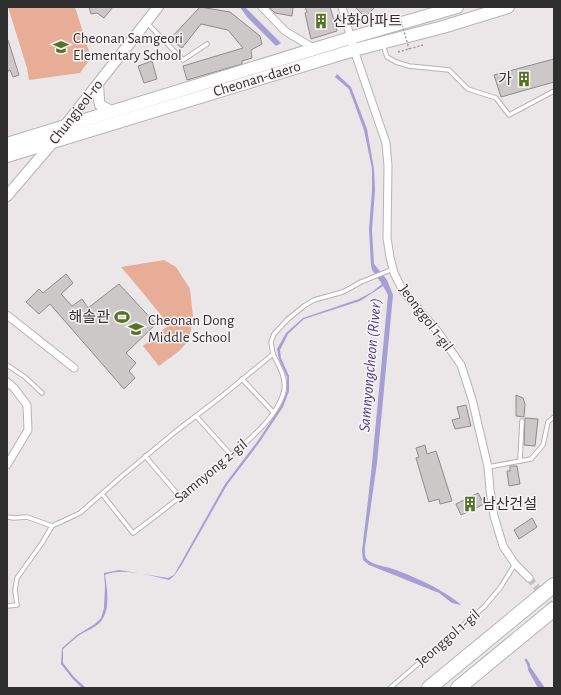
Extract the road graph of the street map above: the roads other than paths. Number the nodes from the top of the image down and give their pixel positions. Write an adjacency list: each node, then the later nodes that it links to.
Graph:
1 (158, 7): 7 (street, Chungjeol-ro)
2 (262, 7): 11 (street)
3 (338, 7): 10 (street)
4 (342, 7): 10 (street)
5 (457, 7): 10 (main road, Cheonan-daero)
6 (508, 7): 8 (main road, Cheonan-daero)
7 (146, 23): 9 (lane); 12 (street, Chungjeol-ro)
8 (382, 42): 10 (main road, Cheonan-daero); 13 (lane)
9 (207, 44)
10 (352, 44): 11 (main road, Cheonan-daero); 16 (main road, Cheonan-daero); 20 (street, Jeonggol 1-gil)
11 (315, 49): 14 (main road, Cheonan-daero)
12 (98, 84): 14 (street); 15 (street, Chungjeol-ro)
13 (554, 91)
14 (113, 112): 15 (main road, Cheonan-daero)
15 (65, 126): 16 (street, Chungjeol-ro); 17 (main road, Cheonan-daero)
16 (53, 142): 18 (main road, Cheonan-daero); 19 (street, Chungjeol-ro)
17 (7, 144)
18 (7, 156)
19 (7, 196)
20 (393, 269): 22 (lane, Samnyong 2-gil); 36 (street, Jeonggol 1-gil)
21 (7, 316): 24 (street)
22 (273, 354): 25 (lane); 28 (lane, Samnyong 2-gil)
23 (7, 365): 27 (lane)
24 (74, 368)
25 (242, 380): 28 (lane); 29 (lane)
26 (7, 382): 35 (street)
27 (42, 393)
28 (273, 412): 32 (lane, Samnyong 2-gil)
29 (196, 416): 32 (lane); 33 (lane)
30 (554, 417): 34 (lane)
31 (522, 421): 34 (lane)
32 (231, 455): 38 (lane, Samnyong 2-gil)
33 (146, 456): 37 (lane); 38 (lane)
34 (520, 461): 36 (lane)
35 (7, 465)
36 (488, 467): 41 (street, Jeonggol 1-gil)
37 (102, 494): 38 (lane, Samnyong 2-gil); 40 (lane)
38 (180, 497)
39 (7, 516): 40 (lane)
40 (52, 526): 44 (lane)
41 (515, 564): 42 (street, Jeonggol 1-gil); 47 (lane, Jeonggol 1-gil)
42 (529, 578)
43 (554, 585): 48 (highway)
44 (7, 606)
45 (554, 609): 49 (highway)
46 (554, 615): 50 (highway)
47 (390, 688)
48 (429, 688)
49 (458, 688)
50 (471, 688)

